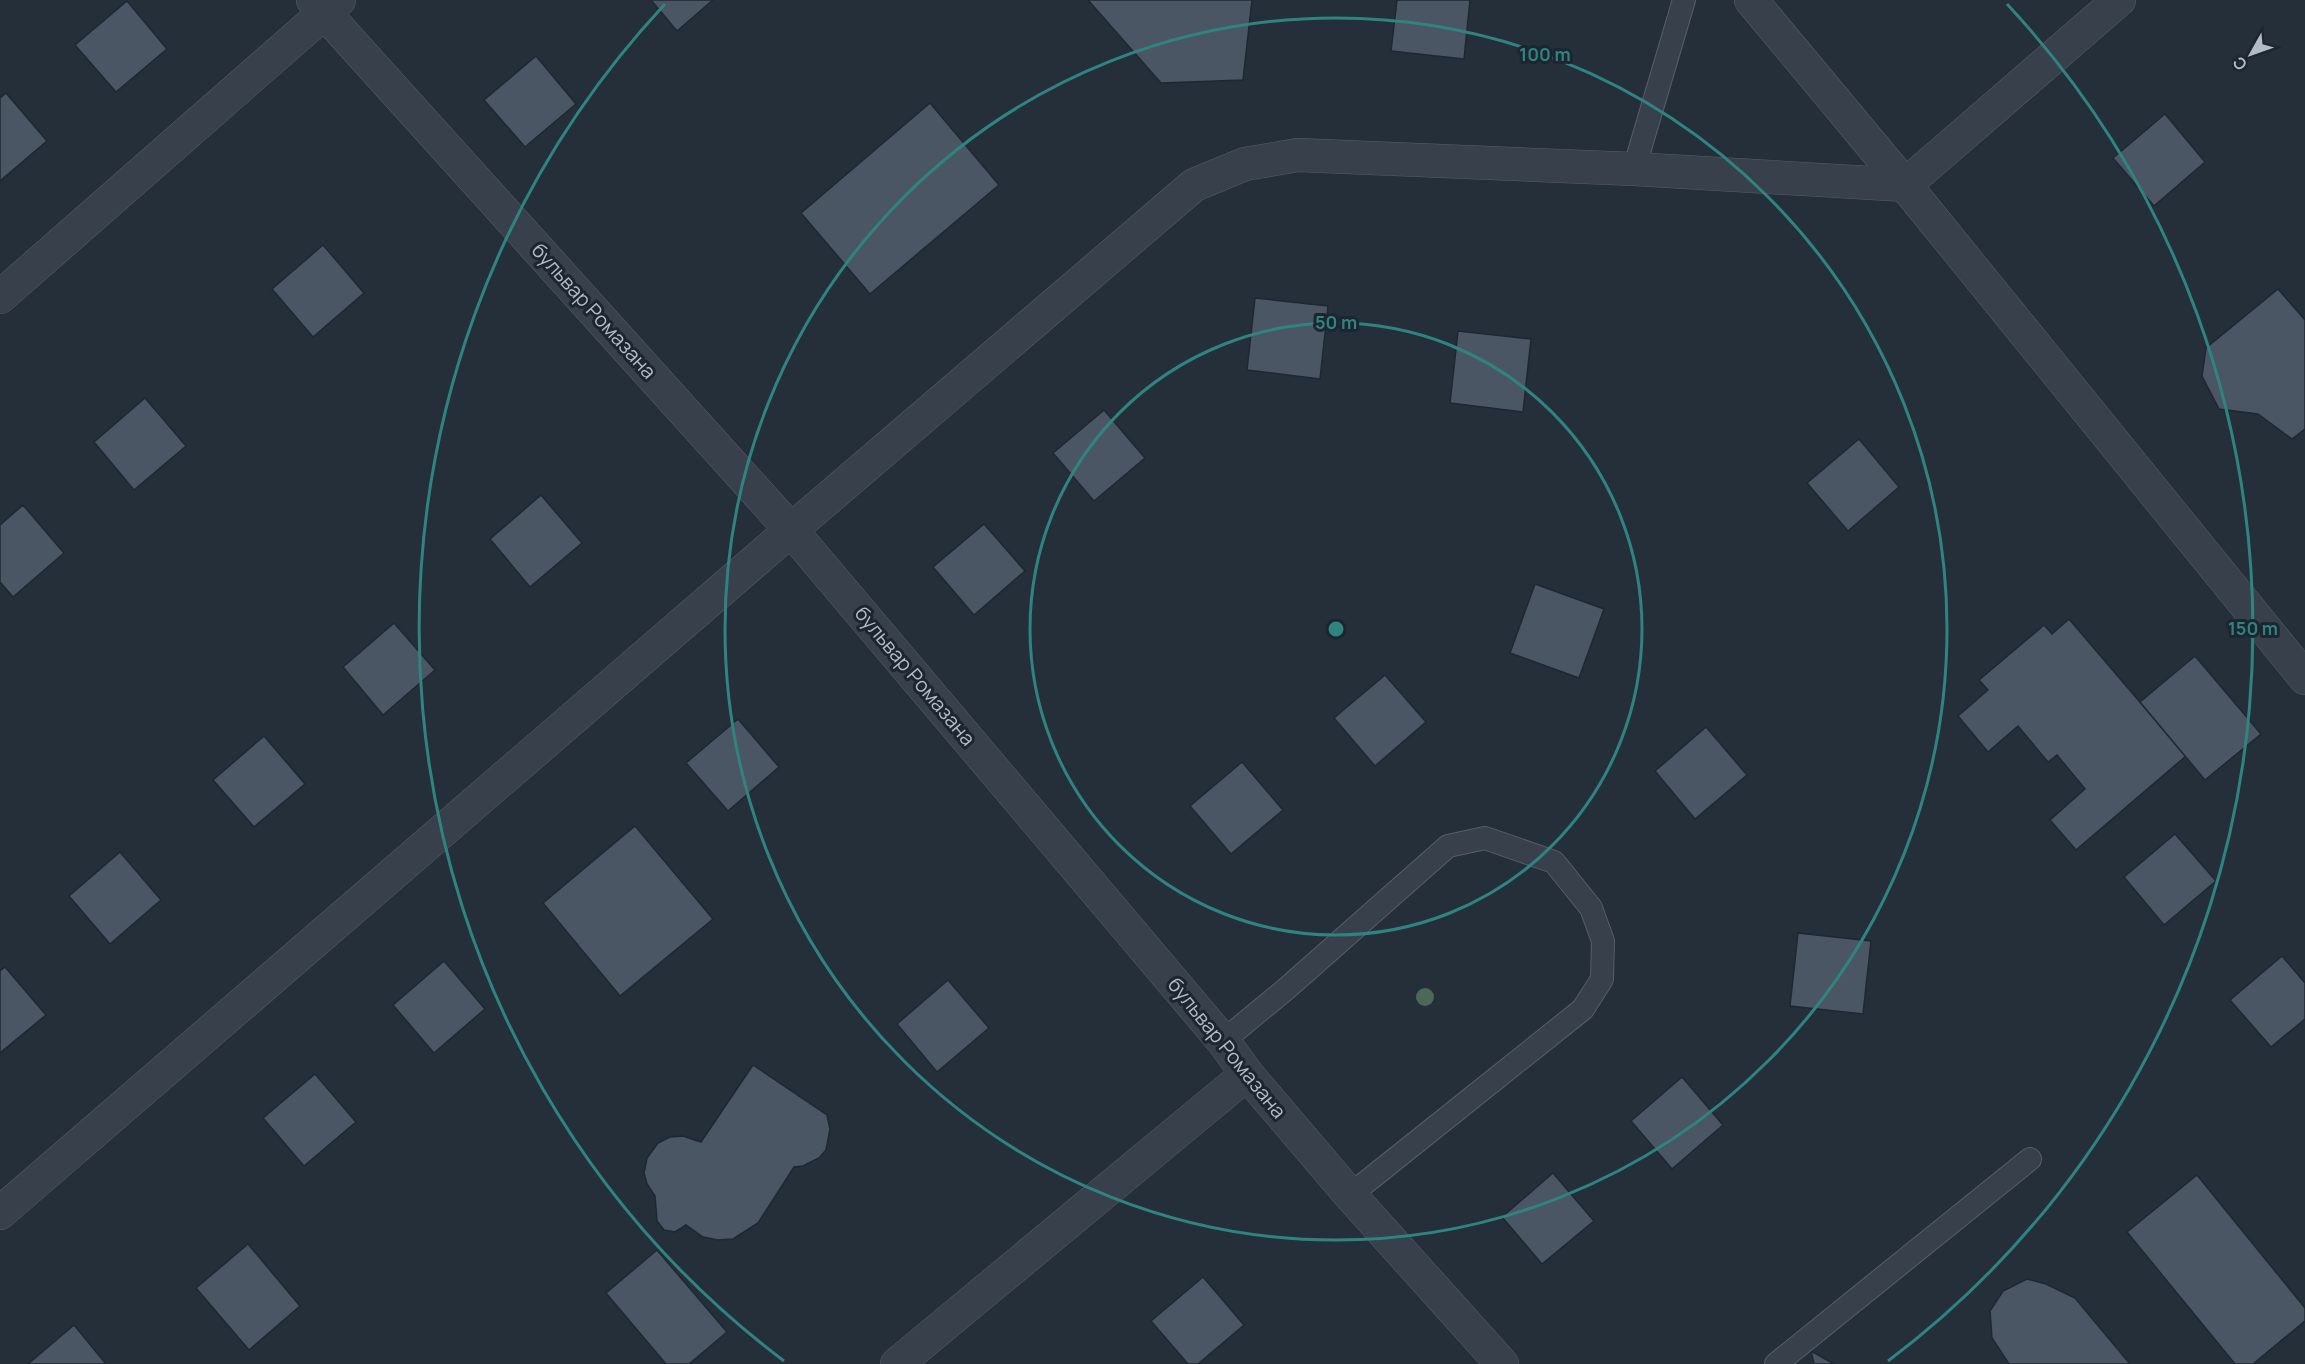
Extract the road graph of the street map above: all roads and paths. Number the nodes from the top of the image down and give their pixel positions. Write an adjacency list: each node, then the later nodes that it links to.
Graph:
1 (1684, 0): 5 (lane)
2 (1751, 0): 6 (street)
3 (2119, 0): 6 (street)
4 (326, 4): 7 (street); 8 (street, бульвар Ромазана)
5 (1634, 169): 6 (street); 8 (street)
6 (1905, 185): 9 (street)
7 (0, 297)
8 (791, 530): 10 (street, бульвар Ромазана); 14 (street)
9 (2305, 678)
10 (1223, 1041): 11 (street, бульвар Ромазана); 13 (lane)
11 (1247, 1074): 13 (street, бульвар Ромазана); 15 (street)
12 (2030, 1159): 17 (lane)
13 (1350, 1195): 16 (street, бульвар Ромазана)
14 (0, 1213)
15 (897, 1364)
16 (1502, 1364)
17 (1776, 1364)

